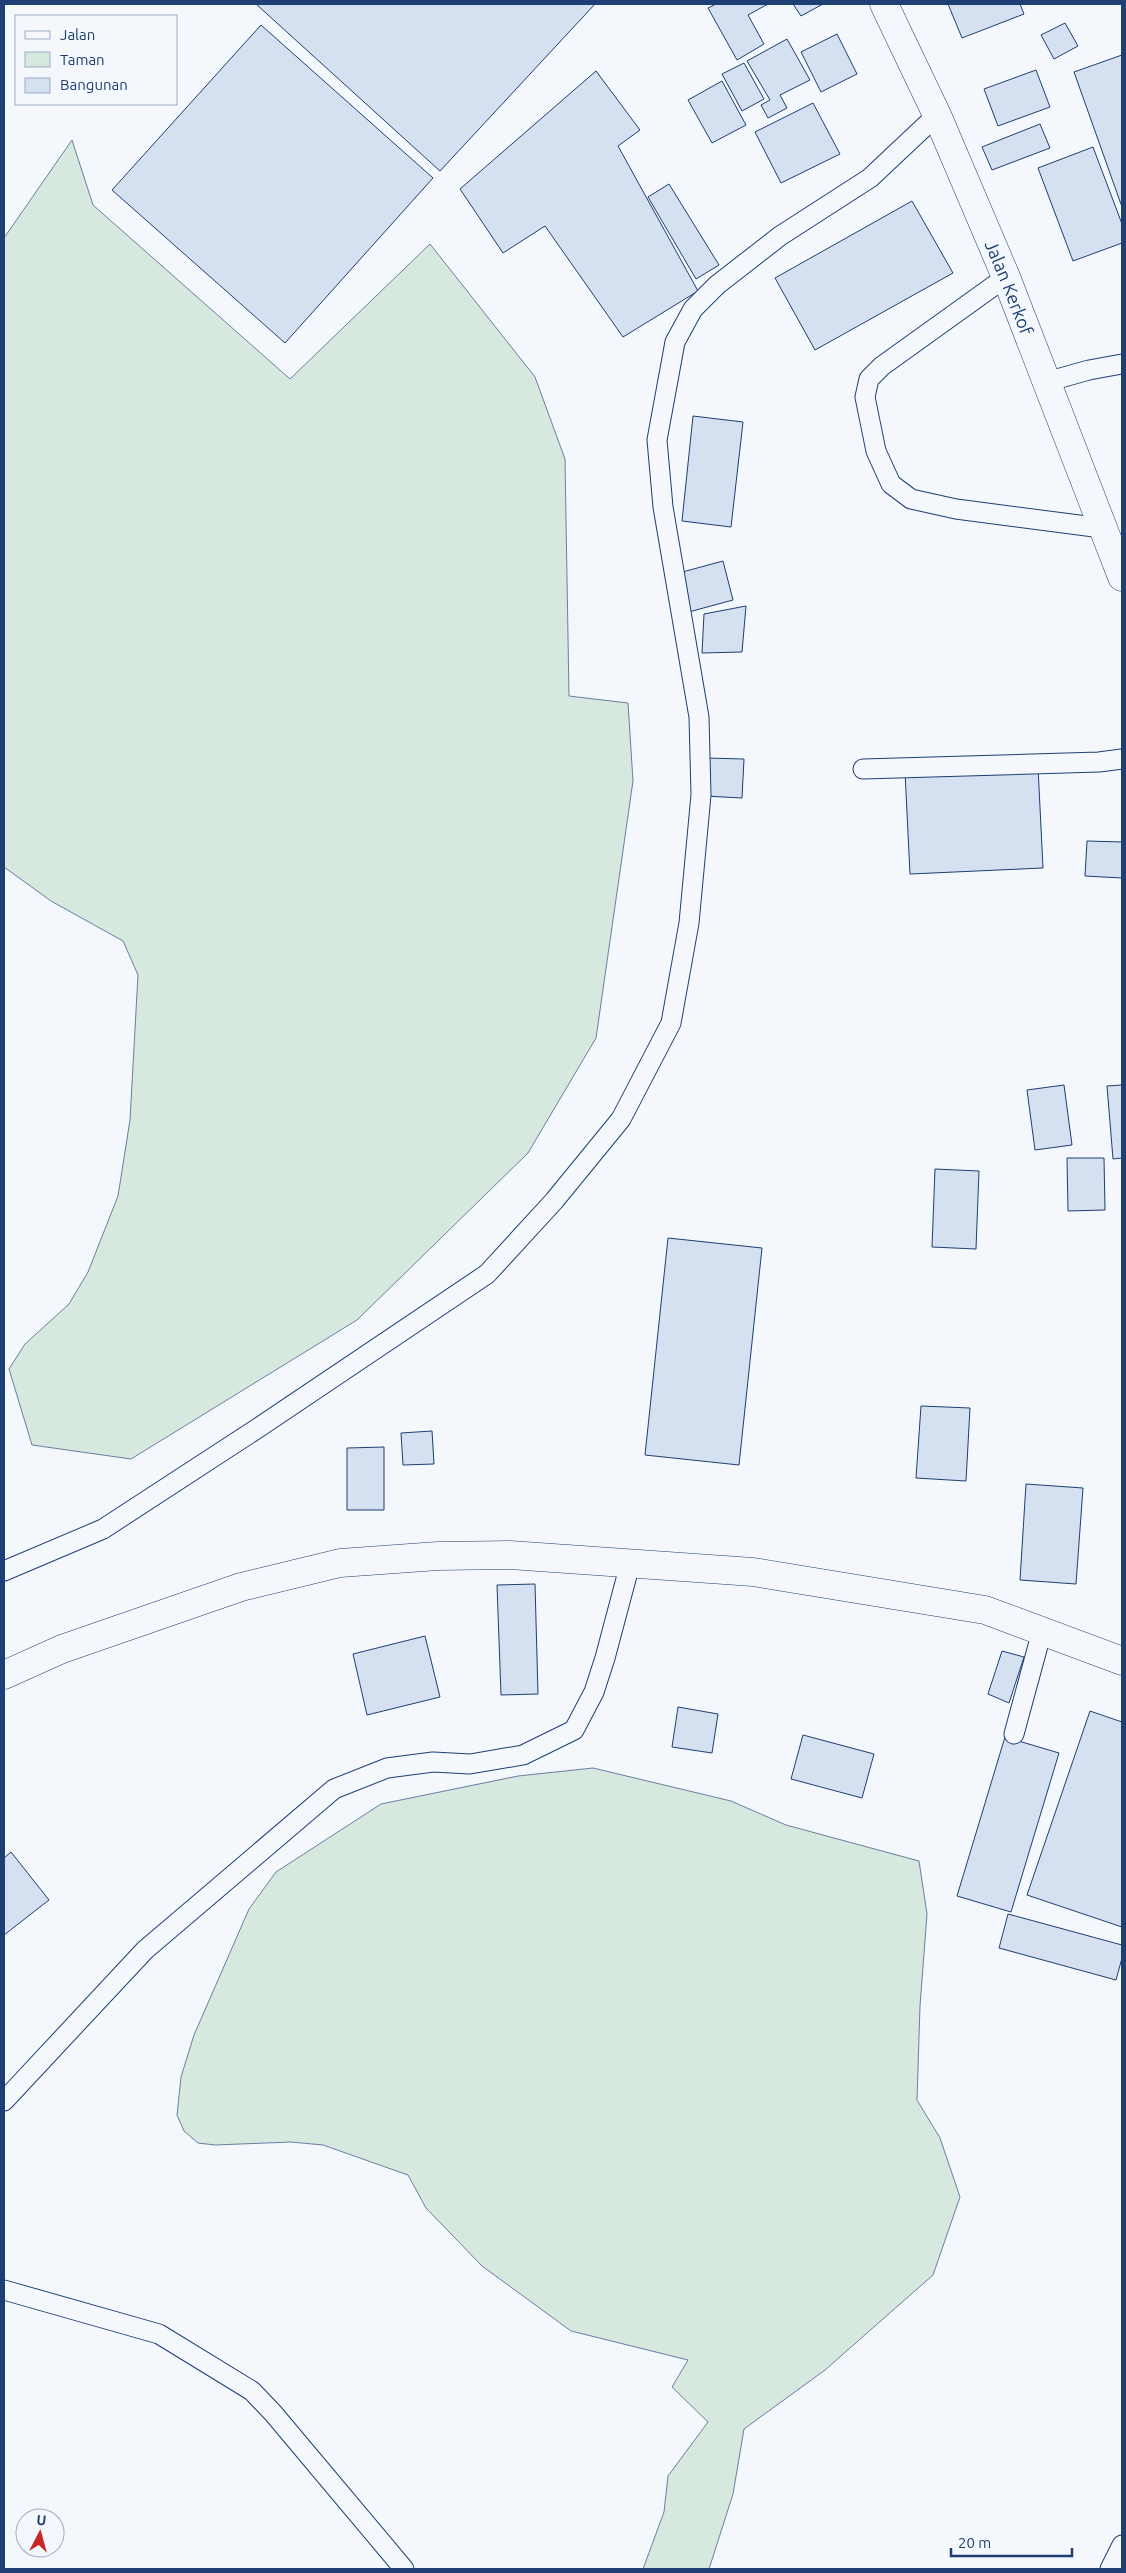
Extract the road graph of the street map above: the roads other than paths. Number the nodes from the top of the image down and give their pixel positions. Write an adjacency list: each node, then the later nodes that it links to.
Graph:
1 (884, 4): 2 (street, Jalan Kerkof)
2 (937, 115): 3 (street, Jalan Kerkof); 11 (lane)
3 (1006, 277): 5 (street, Jalan Kerkof); 6 (lane)
4 (1122, 364): 5 (lane)
5 (1046, 382): 6 (street, Jalan Kerkof)
6 (1102, 528): 7 (street, Jalan Kerkof)
7 (1122, 578)
8 (1122, 759): 9 (lane)
9 (863, 769)
10 (630, 1564): 12 (street); 14 (street); 16 (lane)
11 (4, 1571)
12 (1042, 1631): 13 (street); 15 (lane)
13 (1122, 1661)
14 (4, 1675)
15 (1014, 1734)
16 (4, 2101)
17 (4, 2290): 19 (lane)
18 (1122, 2545): 20 (lane)
19 (404, 2569)
20 (1110, 2569)

